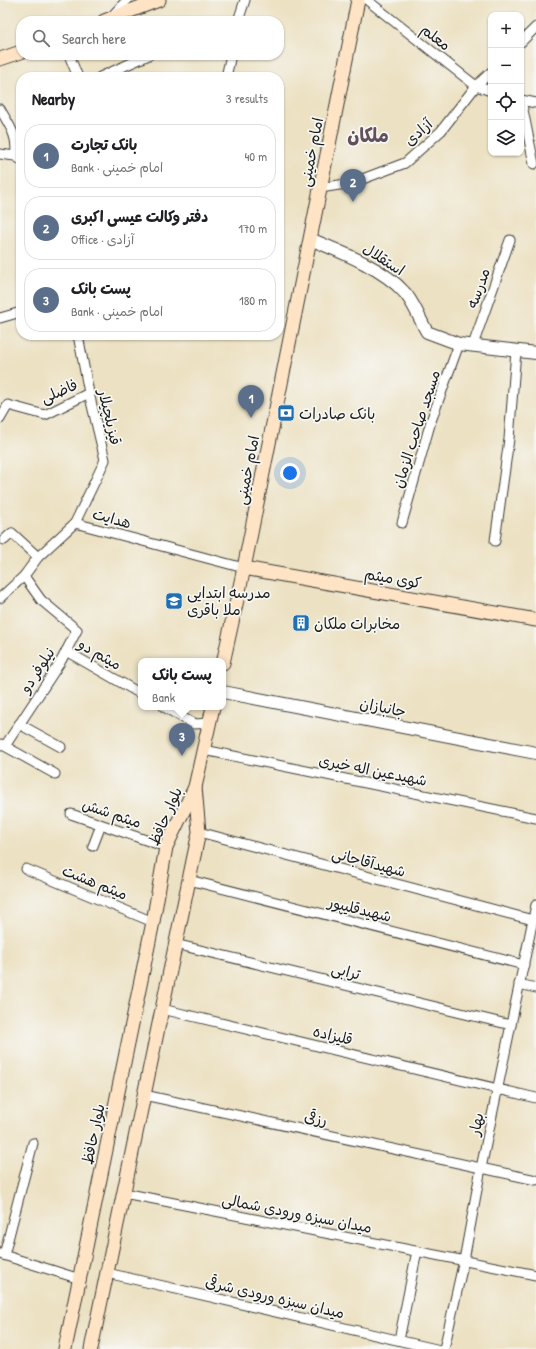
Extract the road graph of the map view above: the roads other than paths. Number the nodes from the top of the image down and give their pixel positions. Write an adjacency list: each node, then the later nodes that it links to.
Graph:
1 (127, 0): 6 (street)
2 (159, 0): 7 (main road)
3 (245, 0): 8 (street)
4 (358, 0): 30 (main road, امام خمینی)
5 (367, 0): 20 (street, معلم)
6 (110, 16)
7 (117, 16)
8 (240, 16)
9 (536, 27): 10 (street)
10 (524, 39)
11 (16, 54): 12 (main road)
12 (0, 59)
13 (71, 60): 16 (street)
14 (138, 60): 17 (street)
15 (230, 60): 18 (street)
16 (76, 72)
17 (111, 72)
18 (227, 72)
19 (488, 75): 20 (street, آزادی)
20 (476, 86): 21 (street, معلم); 30 (street, آزادی)
21 (488, 90)
22 (524, 101): 23 (street)
23 (536, 103)
24 (0, 109): 26 (street)
25 (524, 115): 29 (street)
26 (16, 140)
27 (0, 154): 28 (street)
28 (16, 158)
29 (534, 164)
30 (320, 188): 31 (main road, امام خمینی)
31 (310, 238): 36 (street, استقلال); 47 (main road, امام خمینی)
32 (510, 240): 37 (street, مدرسه)
33 (16, 313): 34 (street)
34 (0, 318)
35 (79, 340): 40 (street, قیزیلچیلار)
36 (459, 344): 37 (street, استقلال); 43 (street, مسجد صاحب الزمان)
37 (473, 345): 38 (street, استقلال)
38 (516, 351): 39 (street, استقلال); 45 (street)
39 (536, 353)
40 (89, 394): 41 (street, فاضلی); 42 (street, قیزیلچیلار)
41 (0, 419)
42 (76, 523): 46 (street, هدایت); 47 (street, هدایت)
43 (402, 523)
44 (4, 540): 46 (street)
45 (495, 541)
46 (38, 557): 48 (street, هدایت)
47 (244, 568): 50 (main road, کوی میثم); 52 (main road, امام خمینی)
48 (24, 576): 49 (street, هدایت); 51 (street, نیلوفر دو)
49 (0, 598)
50 (536, 620)
51 (66, 651): 53 (street, میثم دو); 58 (street, نیلوفر دو)
52 (224, 658)
53 (138, 692)
54 (226, 693): 62 (street, جانبازان)
55 (169, 710): 57 (street)
56 (212, 710): 57 (main road)
57 (210, 723): 61 (main road)
58 (19, 724): 59 (street, نیلوفر دو); 60 (street)
59 (2, 745): 63 (street)
60 (61, 747)
61 (204, 750): 64 (main road); 66 (street, شهیدعین اله خیری)
62 (536, 753)
63 (55, 774)
64 (195, 787): 68 (main road, بلوار حافظ); 70 (main road, بلوار حافظ)
65 (71, 814): 67 (street, میثم شش)
66 (536, 818)
67 (101, 825): 69 (street); 70 (street, میثم شش)
68 (199, 832): 72 (main road, بلوار حافظ); 74 (street, شهیدآقاجانی)
69 (92, 846)
70 (166, 847): 75 (main road, بلوار حافظ)
71 (26, 869): 75 (street, میثم هشت)
72 (189, 880): 76 (main road, بلوار حافظ); 77 (street, شهیدقلیپور)
73 (536, 905): 74 (street, بهار)
74 (533, 920): 77 (street, بهار)
75 (153, 922): 94 (main road, بلوار حافظ)
76 (175, 944): 80 (main road, بلوار حافظ); 81 (street, ترابی)
77 (524, 965): 78 (street, بهار)
78 (519, 984): 79 (street); 81 (street, بهار)
79 (536, 988)
80 (162, 1009): 82 (street, قلیزاده); 83 (main road, بلوار حافظ)
81 (511, 1025): 82 (street, بهار)
82 (498, 1089): 84 (street, قلیزاده); 86 (street, بهار)
83 (144, 1095): 86 (street, رزقی); 88 (main road, بلوار حافظ)
84 (536, 1098)
85 (33, 1143): 90 (street)
86 (481, 1168): 87 (street, رزقی); 91 (street, بهار)
87 (536, 1180)
88 (124, 1193): 89 (street, میدان سبزه ورودی شمالی); 92 (main road, بلوار حافظ)
89 (417, 1251): 91 (street, میدان سبزه ورودی شمالی); 95 (street)
90 (2, 1254): 94 (street)
91 (464, 1260): 93 (street, میدان سبزه ورودی شمالی); 99 (street, بهار)
92 (107, 1273): 95 (street, میدان سبزه ورودی شرقی); 97 (main road, بلوار حافظ)
93 (536, 1275)
94 (80, 1279): 96 (main road, بلوار حافظ)
95 (399, 1340): 98 (street, میدان سبزه ورودی شرقی)
96 (65, 1349)
97 (91, 1349)
98 (436, 1349)
99 (444, 1349)

